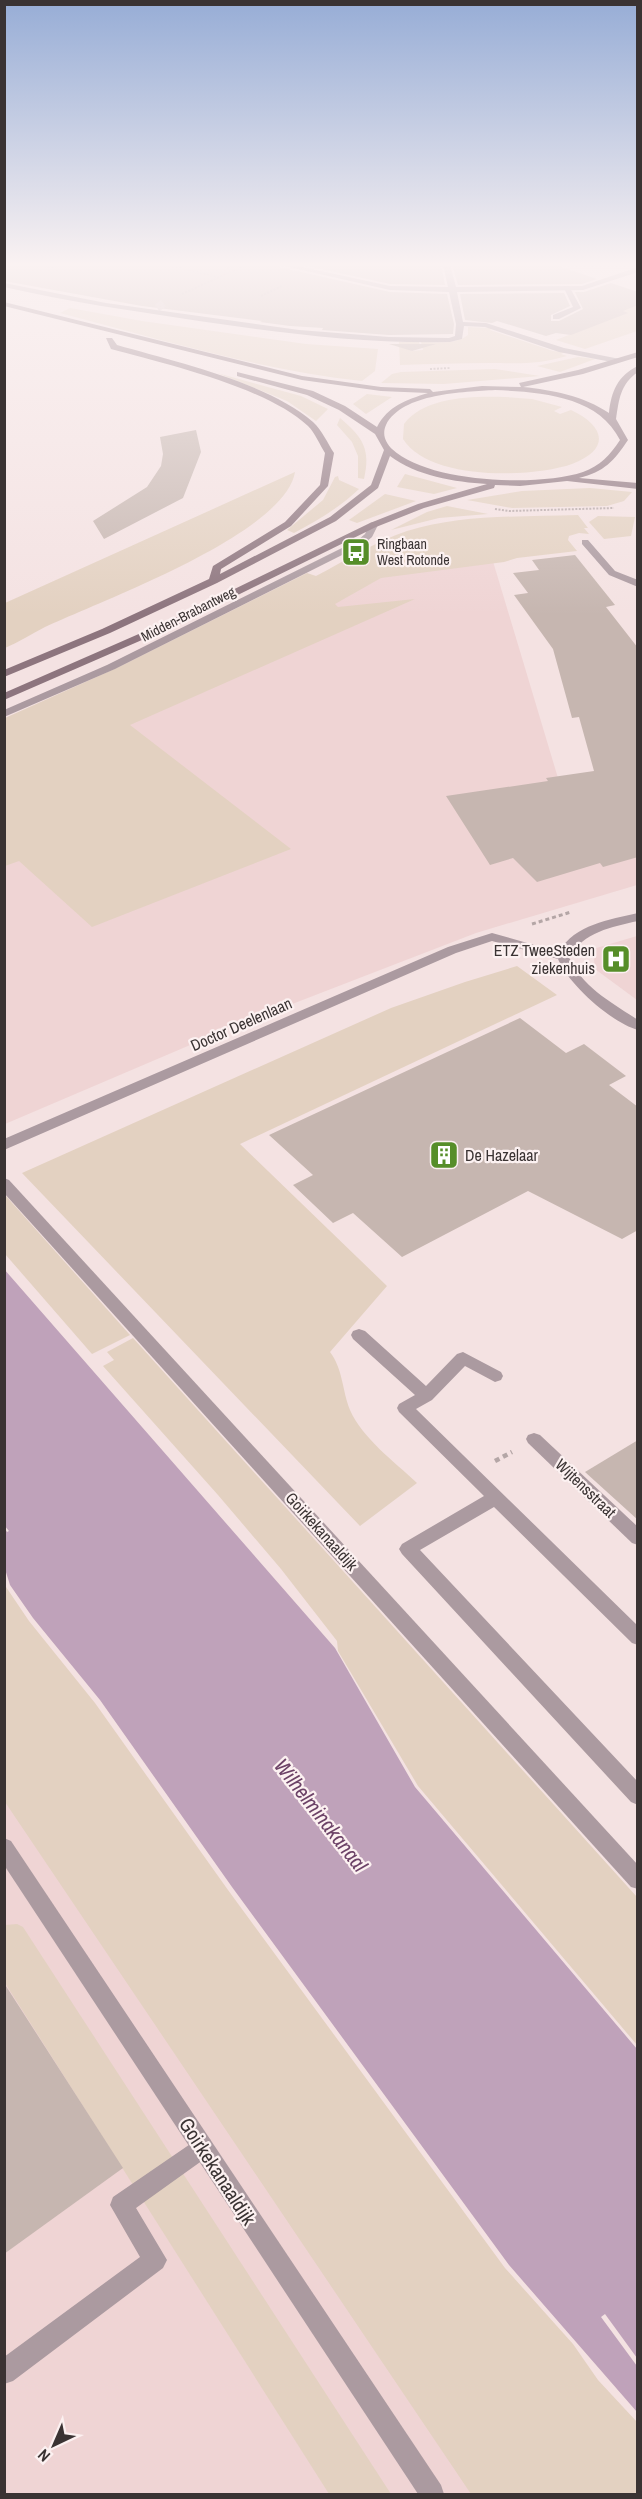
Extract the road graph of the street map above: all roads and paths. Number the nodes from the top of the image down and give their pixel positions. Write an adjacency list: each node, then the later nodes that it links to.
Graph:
1 (231, 382): 16 (main road, Midden-Brabantweg)
2 (269, 382): 9 (main road)
3 (328, 382): 7 (main road)
4 (539, 382): 6 (main road)
5 (621, 382): 8 (main road)
6 (505, 389): 7 (main road); 8 (main road)
7 (454, 391): 9 (main road)
8 (612, 419): 11 (main road)
9 (380, 433): 10 (main road)
10 (388, 450): 12 (main road); 16 (main road, Midden-Brabantweg)
11 (559, 479): 12 (main road); 13 (main road)
12 (502, 483): 14 (main road, Midden-Brabantweg)
13 (638, 486)
14 (373, 525): 19 (main road, Midden-Brabantweg); 20 (street, Midden-Brabantweg)
15 (585, 542): 17 (street)
16 (214, 581): 18 (main road, Midden-Brabantweg)
17 (638, 584)
18 (4, 675)
19 (4, 697)
20 (4, 714)
21 (572, 912): 23 (path)
22 (638, 917): 24 (street)
23 (492, 937): 24 (street); 26 (street, Doctor Deelenlaan)
24 (563, 957): 25 (street)
25 (638, 1026)
26 (4, 1146)
27 (4, 1183): 39 (street, Goirkekanaaldijk)
28 (359, 1335): 30 (street)
29 (495, 1376): 30 (street)
30 (426, 1396): 32 (street)
31 (534, 1439): 32 (path); 34 (street, Wijtensstraat)
32 (474, 1474): 33 (street)
33 (497, 1497): 35 (street); 36 (street)
34 (638, 1538)
35 (638, 1638)
36 (638, 1796)
37 (4, 1847): 38 (street, Goirkekanaaldijk)
38 (11, 1871): 40 (street, Goirkekanaaldijk)
39 (638, 1880)
40 (202, 2147): 41 (street); 42 (street, Goirkekanaaldijk)
41 (4, 2372)
42 (432, 2494)

